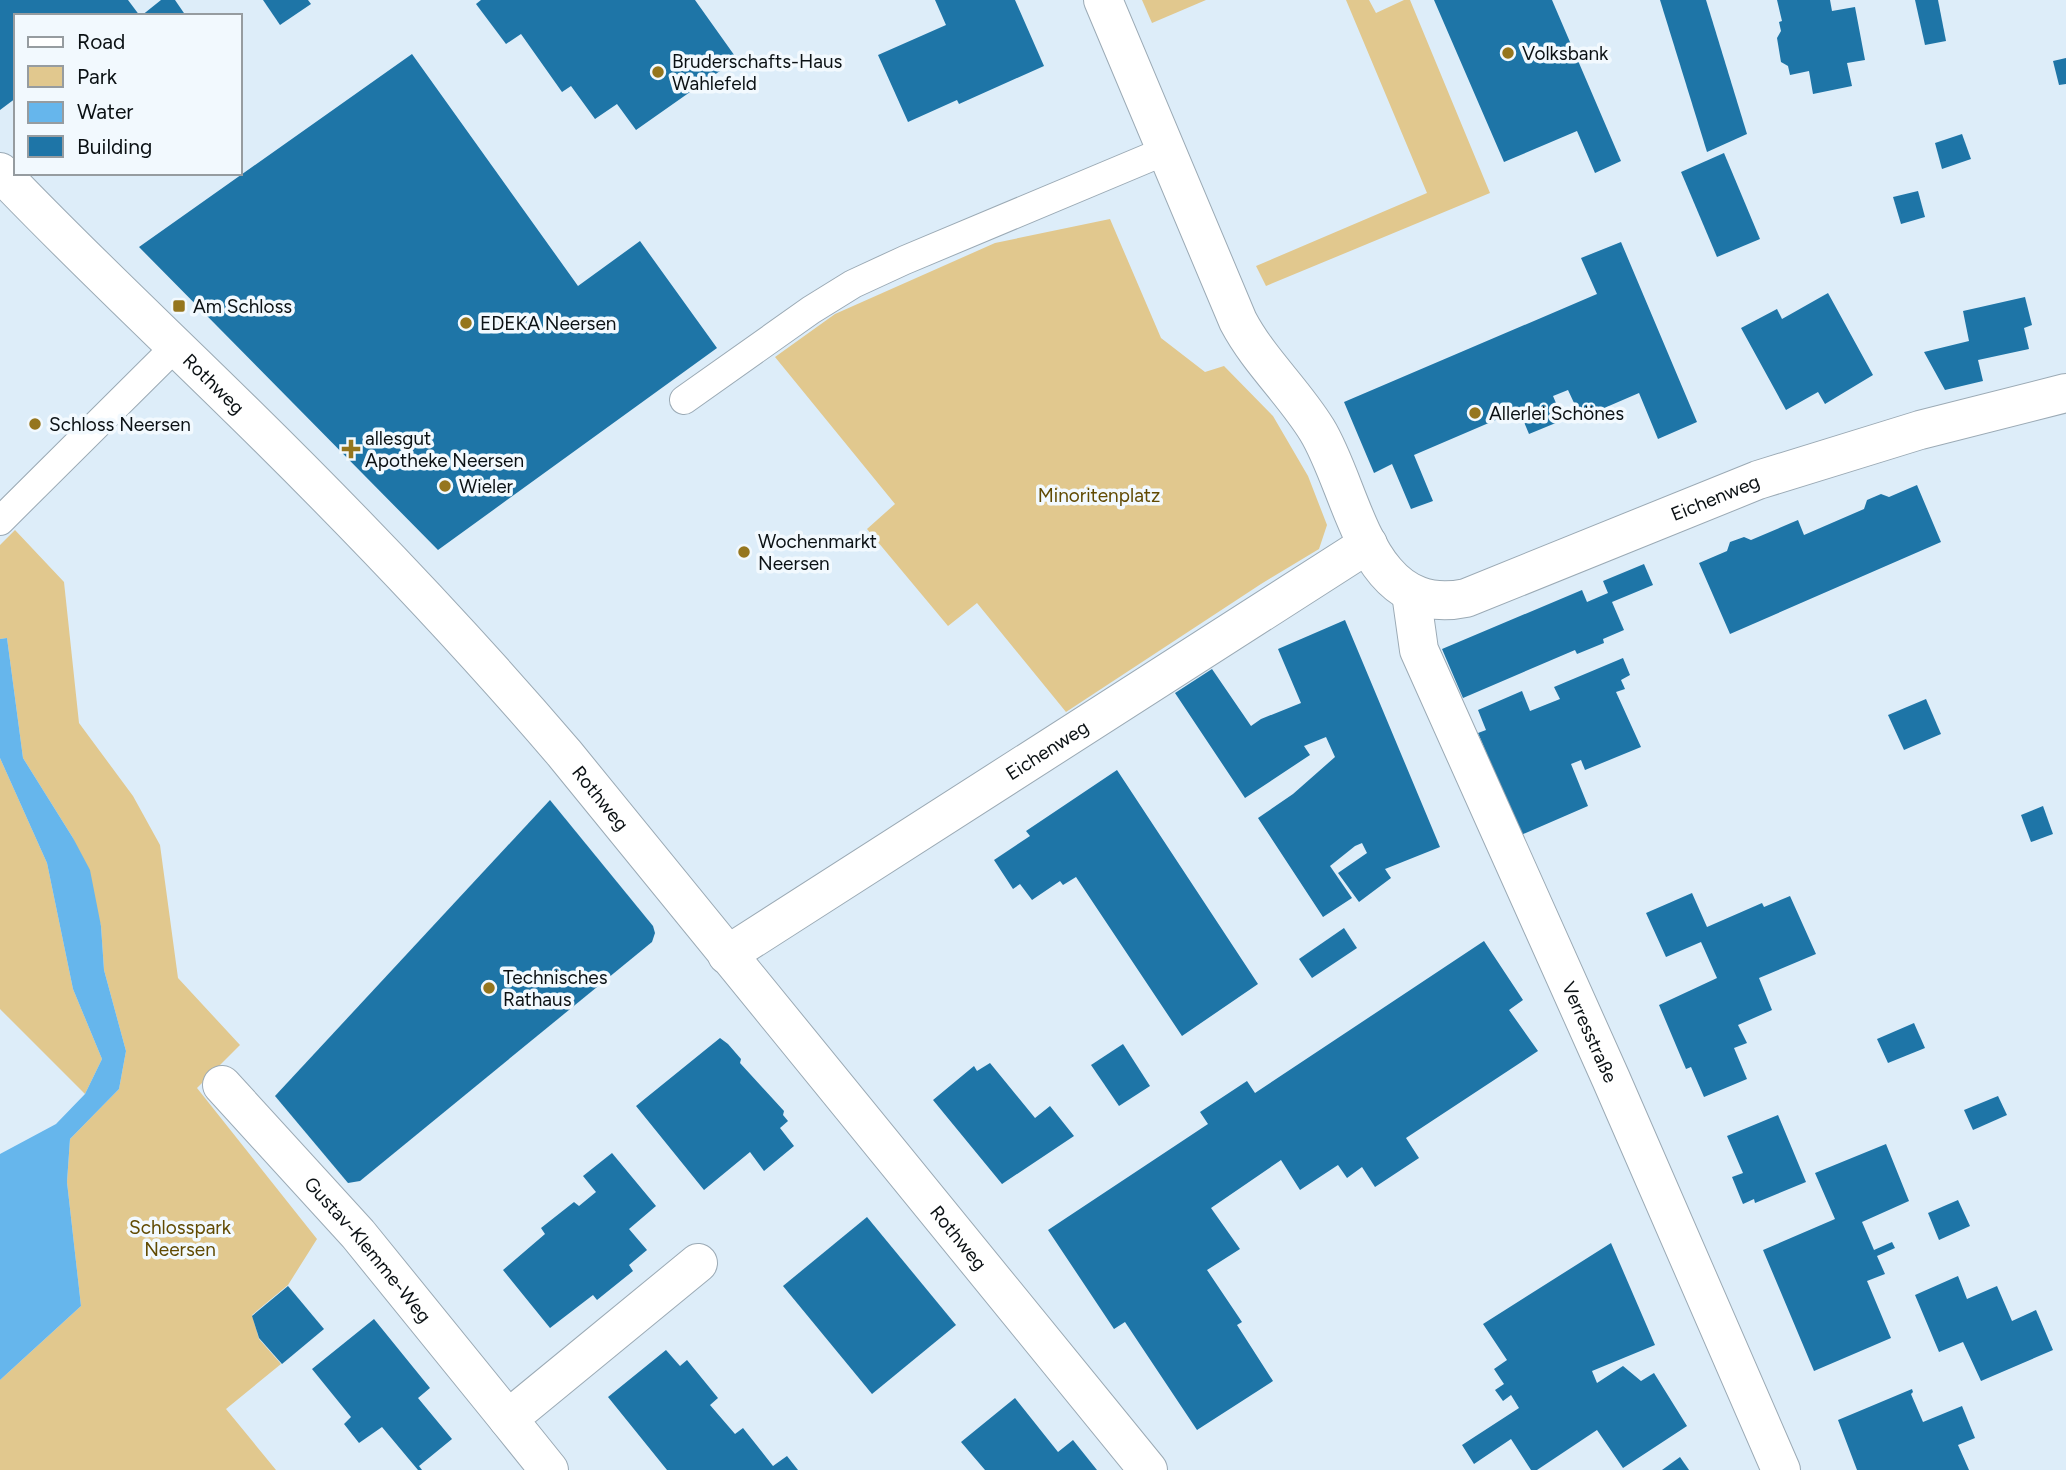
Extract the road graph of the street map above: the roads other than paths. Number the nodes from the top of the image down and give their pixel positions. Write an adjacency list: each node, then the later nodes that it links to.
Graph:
1 (1103, 0): 2 (street)
2 (1165, 151): 6 (lane); 8 (street)
3 (0, 172): 4 (street, Rothweg)
4 (176, 346): 7 (lane); 10 (street, Rothweg)
5 (2066, 393): 9 (street, Eichenweg)
6 (684, 400)
7 (0, 521)
8 (1375, 556): 9 (street, Eichenweg); 10 (street, Eichenweg)
9 (1411, 593): 16 (street, Verresstraße)
10 (727, 955): 15 (street, Rothweg)
11 (222, 1085): 13 (street, Gustav-Klemme-Weg)
12 (698, 1263): 13 (street)
13 (508, 1419): 14 (street, Gustav-Klemme-Weg)
14 (549, 1470)
15 (1148, 1470)
16 (1781, 1470)

